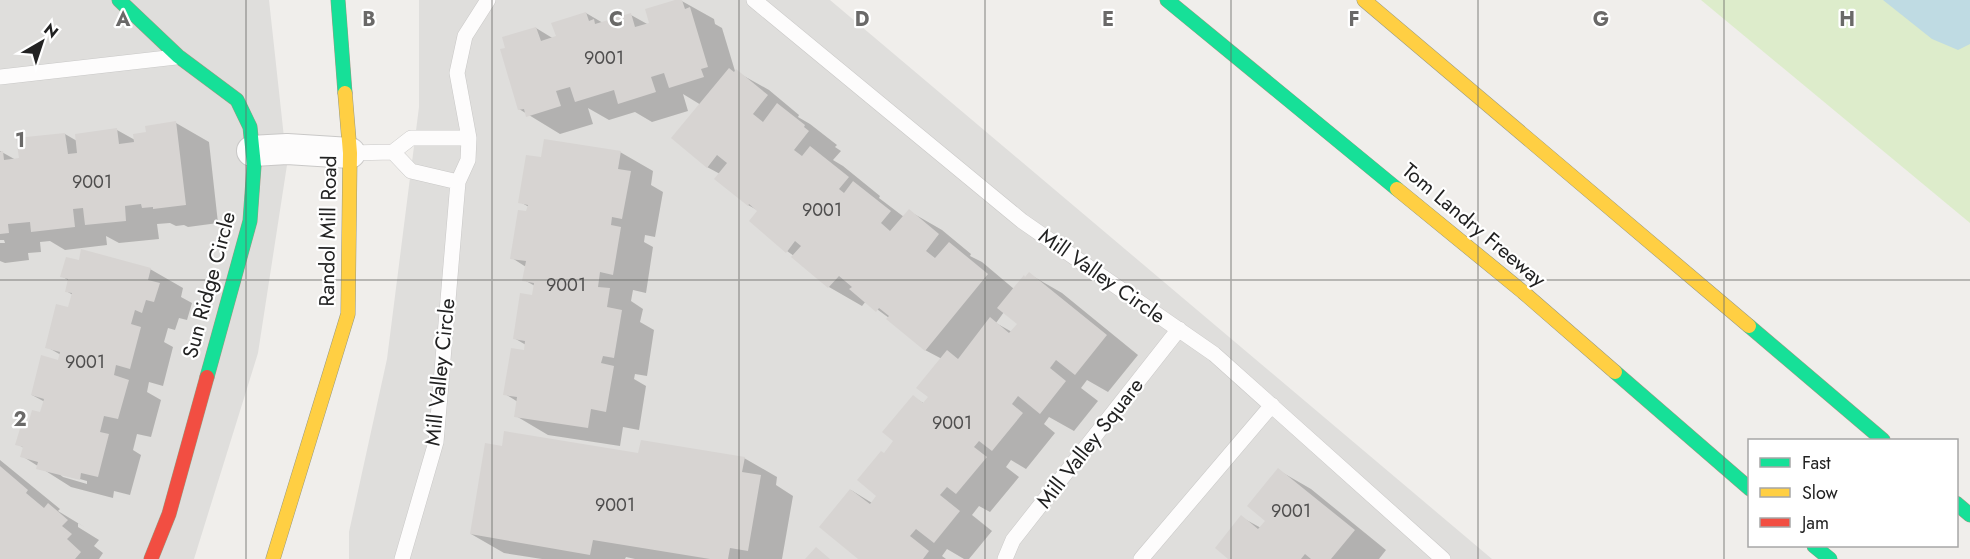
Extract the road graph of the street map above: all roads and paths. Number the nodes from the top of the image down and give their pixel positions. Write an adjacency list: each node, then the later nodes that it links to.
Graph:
1 (119, 0): 7 (main road, Sun Ridge Circle)
2 (338, 0): 12 (main road, Randol Mill Road)
3 (488, 0): 9 (lane, Mill Valley Circle)
4 (754, 0): 14 (lane, Mill Valley Circle)
5 (1167, 0): 17 (main road, Tom Landry Freeway)
6 (1365, 0): 16 (main road)
7 (178, 56): 8 (lane); 10 (main road, Sun Ridge Circle)
8 (0, 77)
9 (469, 138): 11 (lane); 13 (lane, Mill Valley Circle)
10 (252, 151): 12 (street); 21 (main road, Sun Ridge Circle)
11 (393, 152): 12 (lane); 13 (lane)
12 (350, 153): 22 (main road, Randol Mill Road)
13 (458, 182): 23 (lane, Mill Valley Circle)
14 (1179, 329): 15 (lane, Mill Valley Circle); 24 (lane, Mill Valley Square)
15 (1272, 405): 25 (lane); 26 (lane, Mill Valley Circle)
16 (1881, 439)
17 (1748, 488)
18 (1958, 505): 19 (main road)
19 (1970, 514)
20 (1815, 547): 27 (main road)
21 (151, 559)
22 (273, 559)
23 (402, 559)
24 (1005, 559)
25 (1141, 559)
26 (1443, 559)
27 (1830, 559)

